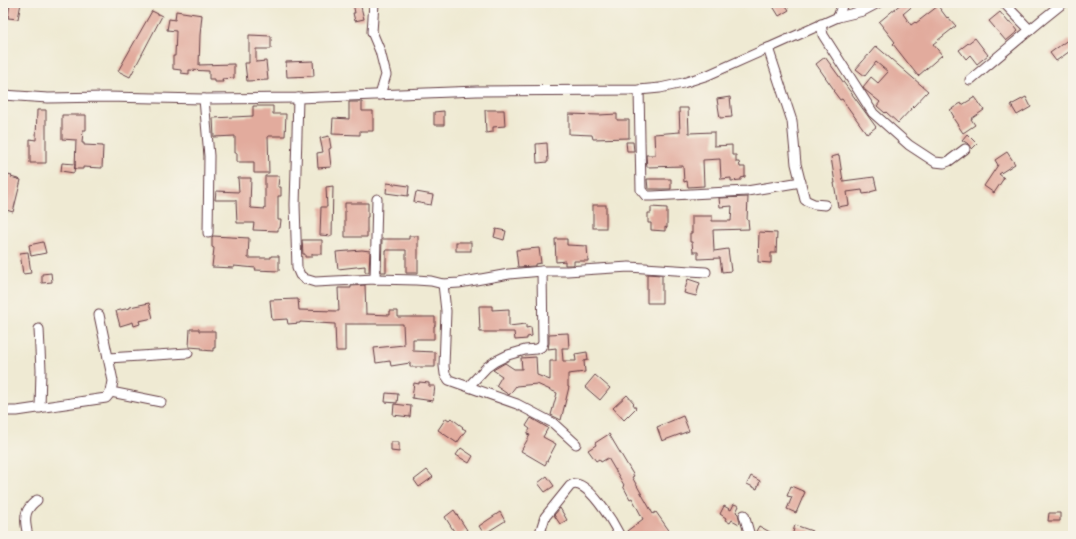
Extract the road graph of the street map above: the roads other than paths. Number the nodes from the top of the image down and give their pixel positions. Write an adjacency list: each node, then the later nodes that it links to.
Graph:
1 (374, 3): 13 (street)
2 (842, 3): 6 (street)
3 (878, 3): 6 (street)
4 (1004, 3): 8 (street)
5 (1063, 3): 8 (street)
6 (838, 17): 7 (street)
7 (821, 24): 9 (street); 16 (street)
8 (1030, 30): 10 (street)
9 (768, 48): 11 (street); 17 (street)
10 (970, 80)
11 (639, 90): 13 (street); 17 (street)
12 (3, 95): 15 (street)
13 (380, 95): 14 (street)
14 (298, 98): 15 (street); 23 (street)
15 (204, 99): 20 (street)
16 (964, 149)
17 (801, 182): 19 (street)
18 (377, 199): 23 (street)
19 (825, 205)
20 (208, 233)
21 (542, 271): 22 (street); 24 (street); 29 (street)
22 (706, 272)
23 (374, 279): 24 (street)
24 (442, 284): 29 (street)
25 (98, 315): 28 (street)
26 (39, 329): 32 (street)
27 (188, 354): 28 (street)
28 (108, 358): 30 (street)
29 (469, 386): 34 (street)
30 (111, 392): 31 (street); 32 (street)
31 (161, 402)
32 (40, 408): 33 (street)
33 (3, 410)
34 (576, 444)
35 (37, 500): 37 (street)
36 (744, 516): 40 (street)
37 (28, 536)
38 (539, 536): 39 (street)
39 (620, 536)
40 (750, 536)

